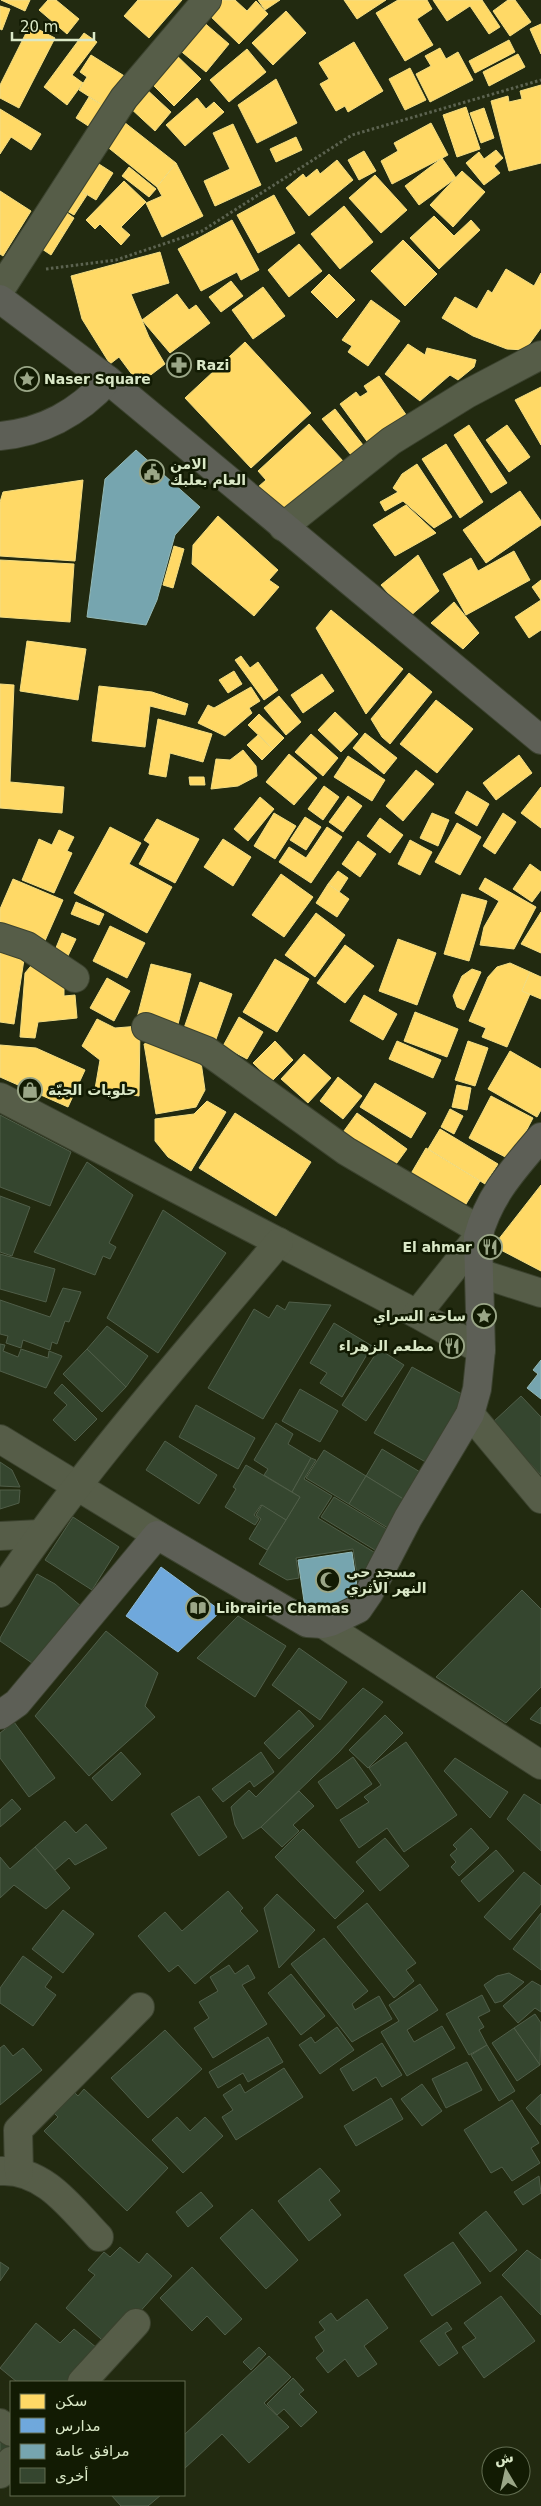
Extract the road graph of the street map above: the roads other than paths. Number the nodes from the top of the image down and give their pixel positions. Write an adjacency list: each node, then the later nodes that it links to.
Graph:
1 (207, 0): 2 (street)
2 (4, 299): 4 (main road)
3 (541, 355): 6 (street)
4 (108, 380): 5 (main road); 6 (main road)
5 (0, 436)
6 (283, 527): 7 (main road)
7 (541, 740)
8 (0, 937): 9 (street)
9 (75, 978)
10 (146, 1027): 13 (street)
11 (0, 1097): 14 (street)
12 (541, 1137): 13 (main road)
13 (479, 1234): 15 (main road); 17 (street)
14 (278, 1242): 17 (street); 21 (street)
15 (480, 1273): 16 (street); 18 (main road)
16 (541, 1293)
17 (417, 1314): 18 (street)
18 (481, 1350): 19 (main road)
19 (470, 1414): 22 (street); 27 (main road)
20 (0, 1439): 21 (street)
21 (78, 1485): 23 (street); 24 (street)
22 (541, 1499)
23 (40, 1534): 25 (street); 26 (street)
24 (157, 1535): 27 (main road); 28 (main road)
25 (0, 1536)
26 (0, 1593)
27 (323, 1624): 29 (street)
28 (0, 1715)
29 (541, 1766)
30 (140, 2007): 31 (street)
31 (10, 2172): 32 (street)
32 (99, 2237)
33 (136, 2324): 34 (street)
34 (83, 2381)
35 (0, 2423): 36 (street)
36 (10, 2431)
37 (10, 2462): 38 (street)
38 (0, 2474)

